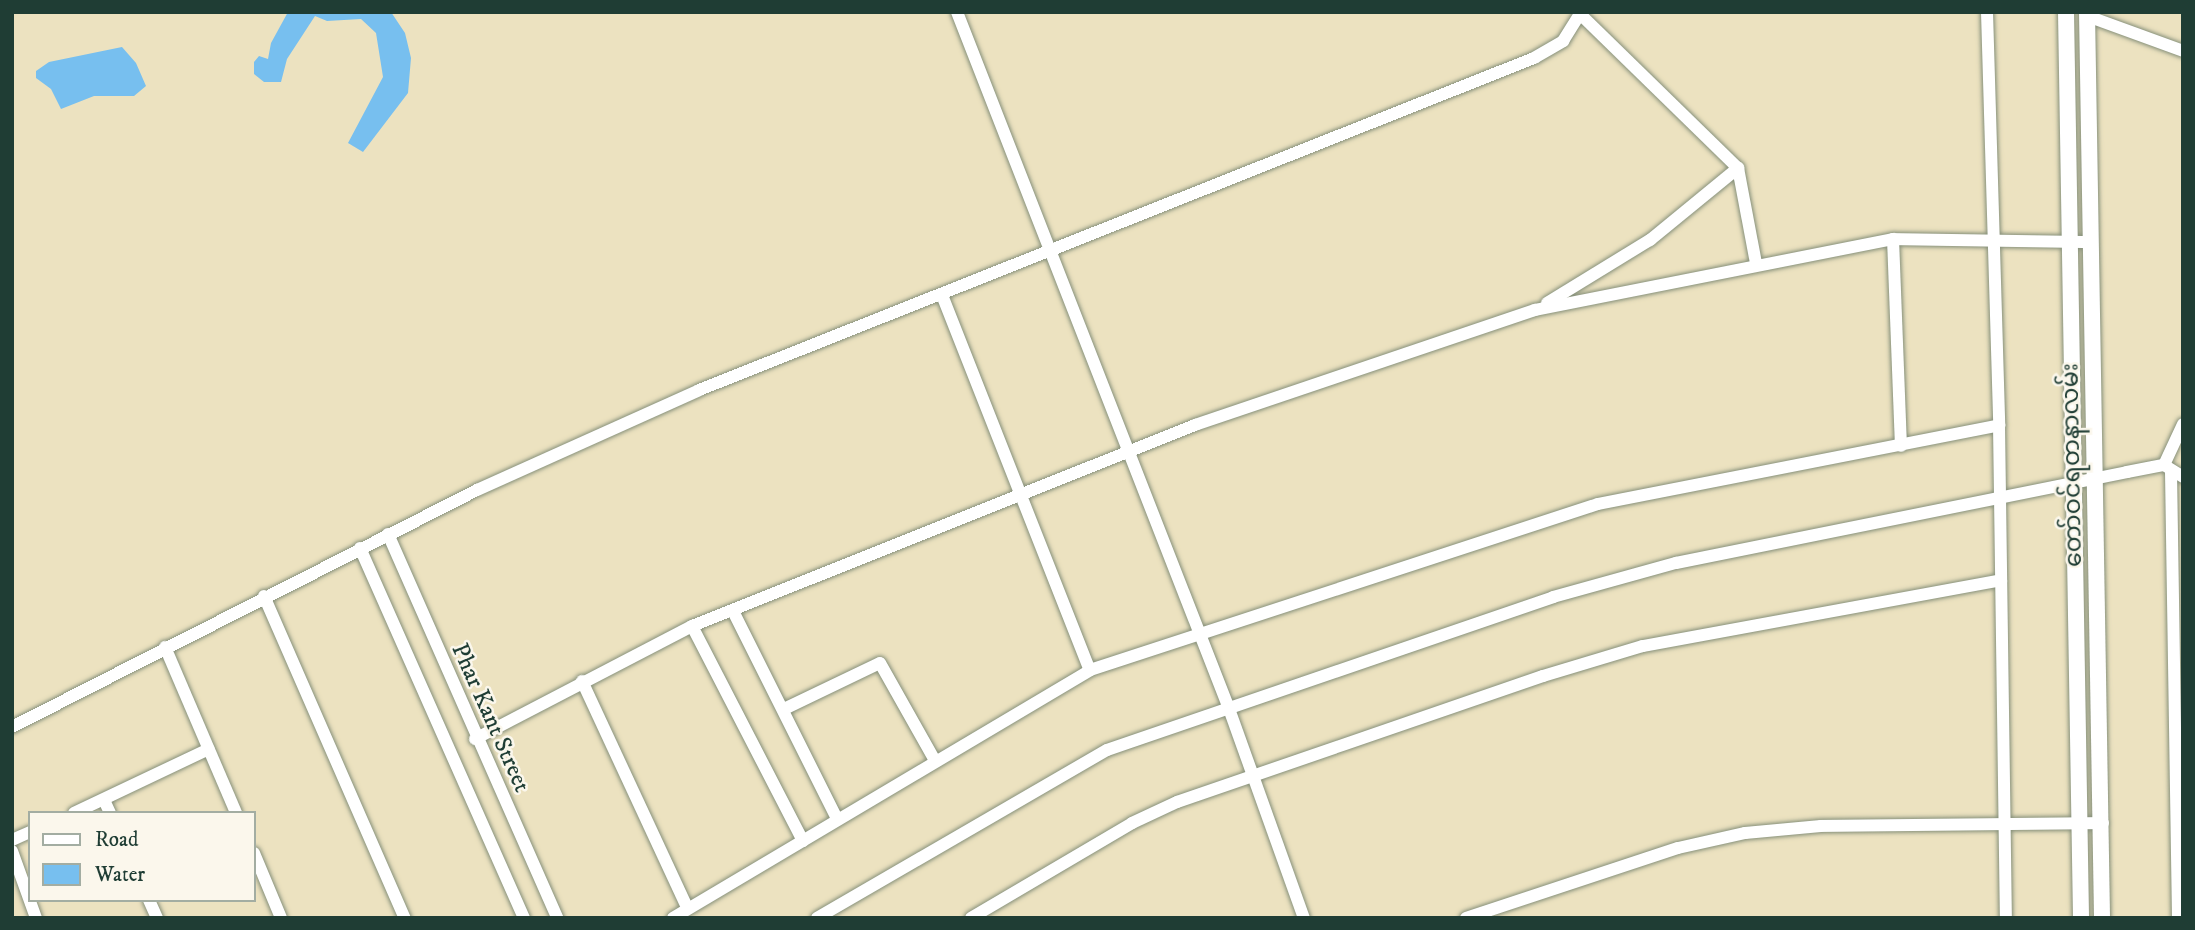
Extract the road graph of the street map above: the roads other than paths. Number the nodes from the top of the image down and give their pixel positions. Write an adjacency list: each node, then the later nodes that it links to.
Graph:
1 (957, 12): 12 (street)
2 (1987, 12): 9 (street)
3 (2066, 12): 10 (main road, တော်ဝင်ရတနာလမ်း)
4 (1580, 13): 7 (street); 12 (street)
5 (2087, 14): 6 (street); 11 (main road, တော်ဝင်ရတနာလမ်း)
6 (2183, 51)
7 (1738, 167): 13 (street); 15 (street)
8 (1893, 239): 9 (street); 13 (street); 18 (street)
9 (1993, 240): 10 (street); 17 (street)
10 (2071, 241): 11 (street); 22 (main road, တော်ဝင်ရတနာလမ်း)
11 (2092, 242): 21 (main road, တော်ဝင်ရတနာလမ်း)
12 (1052, 253): 14 (street); 19 (street)
13 (1756, 263): 15 (street)
14 (942, 295): 23 (street); 25 (street)
15 (1535, 310): 19 (street)
16 (2183, 424): 20 (street)
17 (2000, 425): 18 (street); 24 (street)
18 (1900, 446): 32 (street)
19 (1126, 453): 23 (street); 32 (street)
20 (2173, 471): 21 (street); 26 (street)
21 (2096, 478): 22 (street); 48 (main road, တော်ဝင်ရတနာလမ်း)
22 (2074, 484): 24 (street); 49 (main road, တော်ဝင်ရတနာလမ်း)
23 (1020, 498): 30 (street); 34 (street)
24 (1998, 500): 28 (street); 36 (street)
25 (388, 534): 27 (street); 39 (street, Phar Kant Street)
26 (2177, 542): 59 (street)
27 (360, 548): 29 (street); 64 (street)
28 (2001, 579): 42 (street); 50 (street)
29 (264, 596): 33 (street); 63 (street)
30 (733, 611): 31 (street); 37 (street)
31 (692, 626): 35 (street); 53 (street)
32 (1196, 635): 34 (street); 36 (street)
33 (165, 647): 38 (street); 40 (street)
34 (1090, 670): 41 (street)
35 (582, 681): 39 (street); 58 (street)
36 (1228, 706): 42 (street); 67 (street)
37 (784, 709): 41 (street); 47 (street)
38 (12, 727)
39 (475, 739): 65 (street, Phar Kant Street)
40 (209, 749): 43 (street); 46 (street)
41 (934, 759): 47 (street)
42 (1251, 778): 68 (street); 69 (street)
43 (104, 800): 44 (street); 45 (street)
44 (79, 811)
45 (109, 811)
46 (235, 811)
47 (837, 819): 53 (street)
48 (2103, 823): 49 (street); 73 (main road, တော်ဝင်ရတနာလမ်း)
49 (2080, 824): 50 (street); 72 (main road, တော်ဝင်ရတနာလမ်း)
50 (2005, 825): 70 (street); 71 (street)
51 (28, 833): 52 (street)
52 (12, 840)
53 (803, 841): 58 (street)
54 (12, 851): 56 (street)
55 (256, 858): 62 (street)
56 (17, 885): 60 (street)
57 (150, 902): 61 (street)
58 (688, 909): 66 (street)
59 (2180, 909)
60 (36, 918)
61 (157, 918)
62 (281, 918)
63 (405, 918)
64 (524, 918)
65 (557, 918)
66 (673, 918)
67 (817, 918)
68 (971, 918)
69 (1304, 918)
70 (1466, 918)
71 (2006, 918)
72 (2081, 918)
73 (2102, 918)

